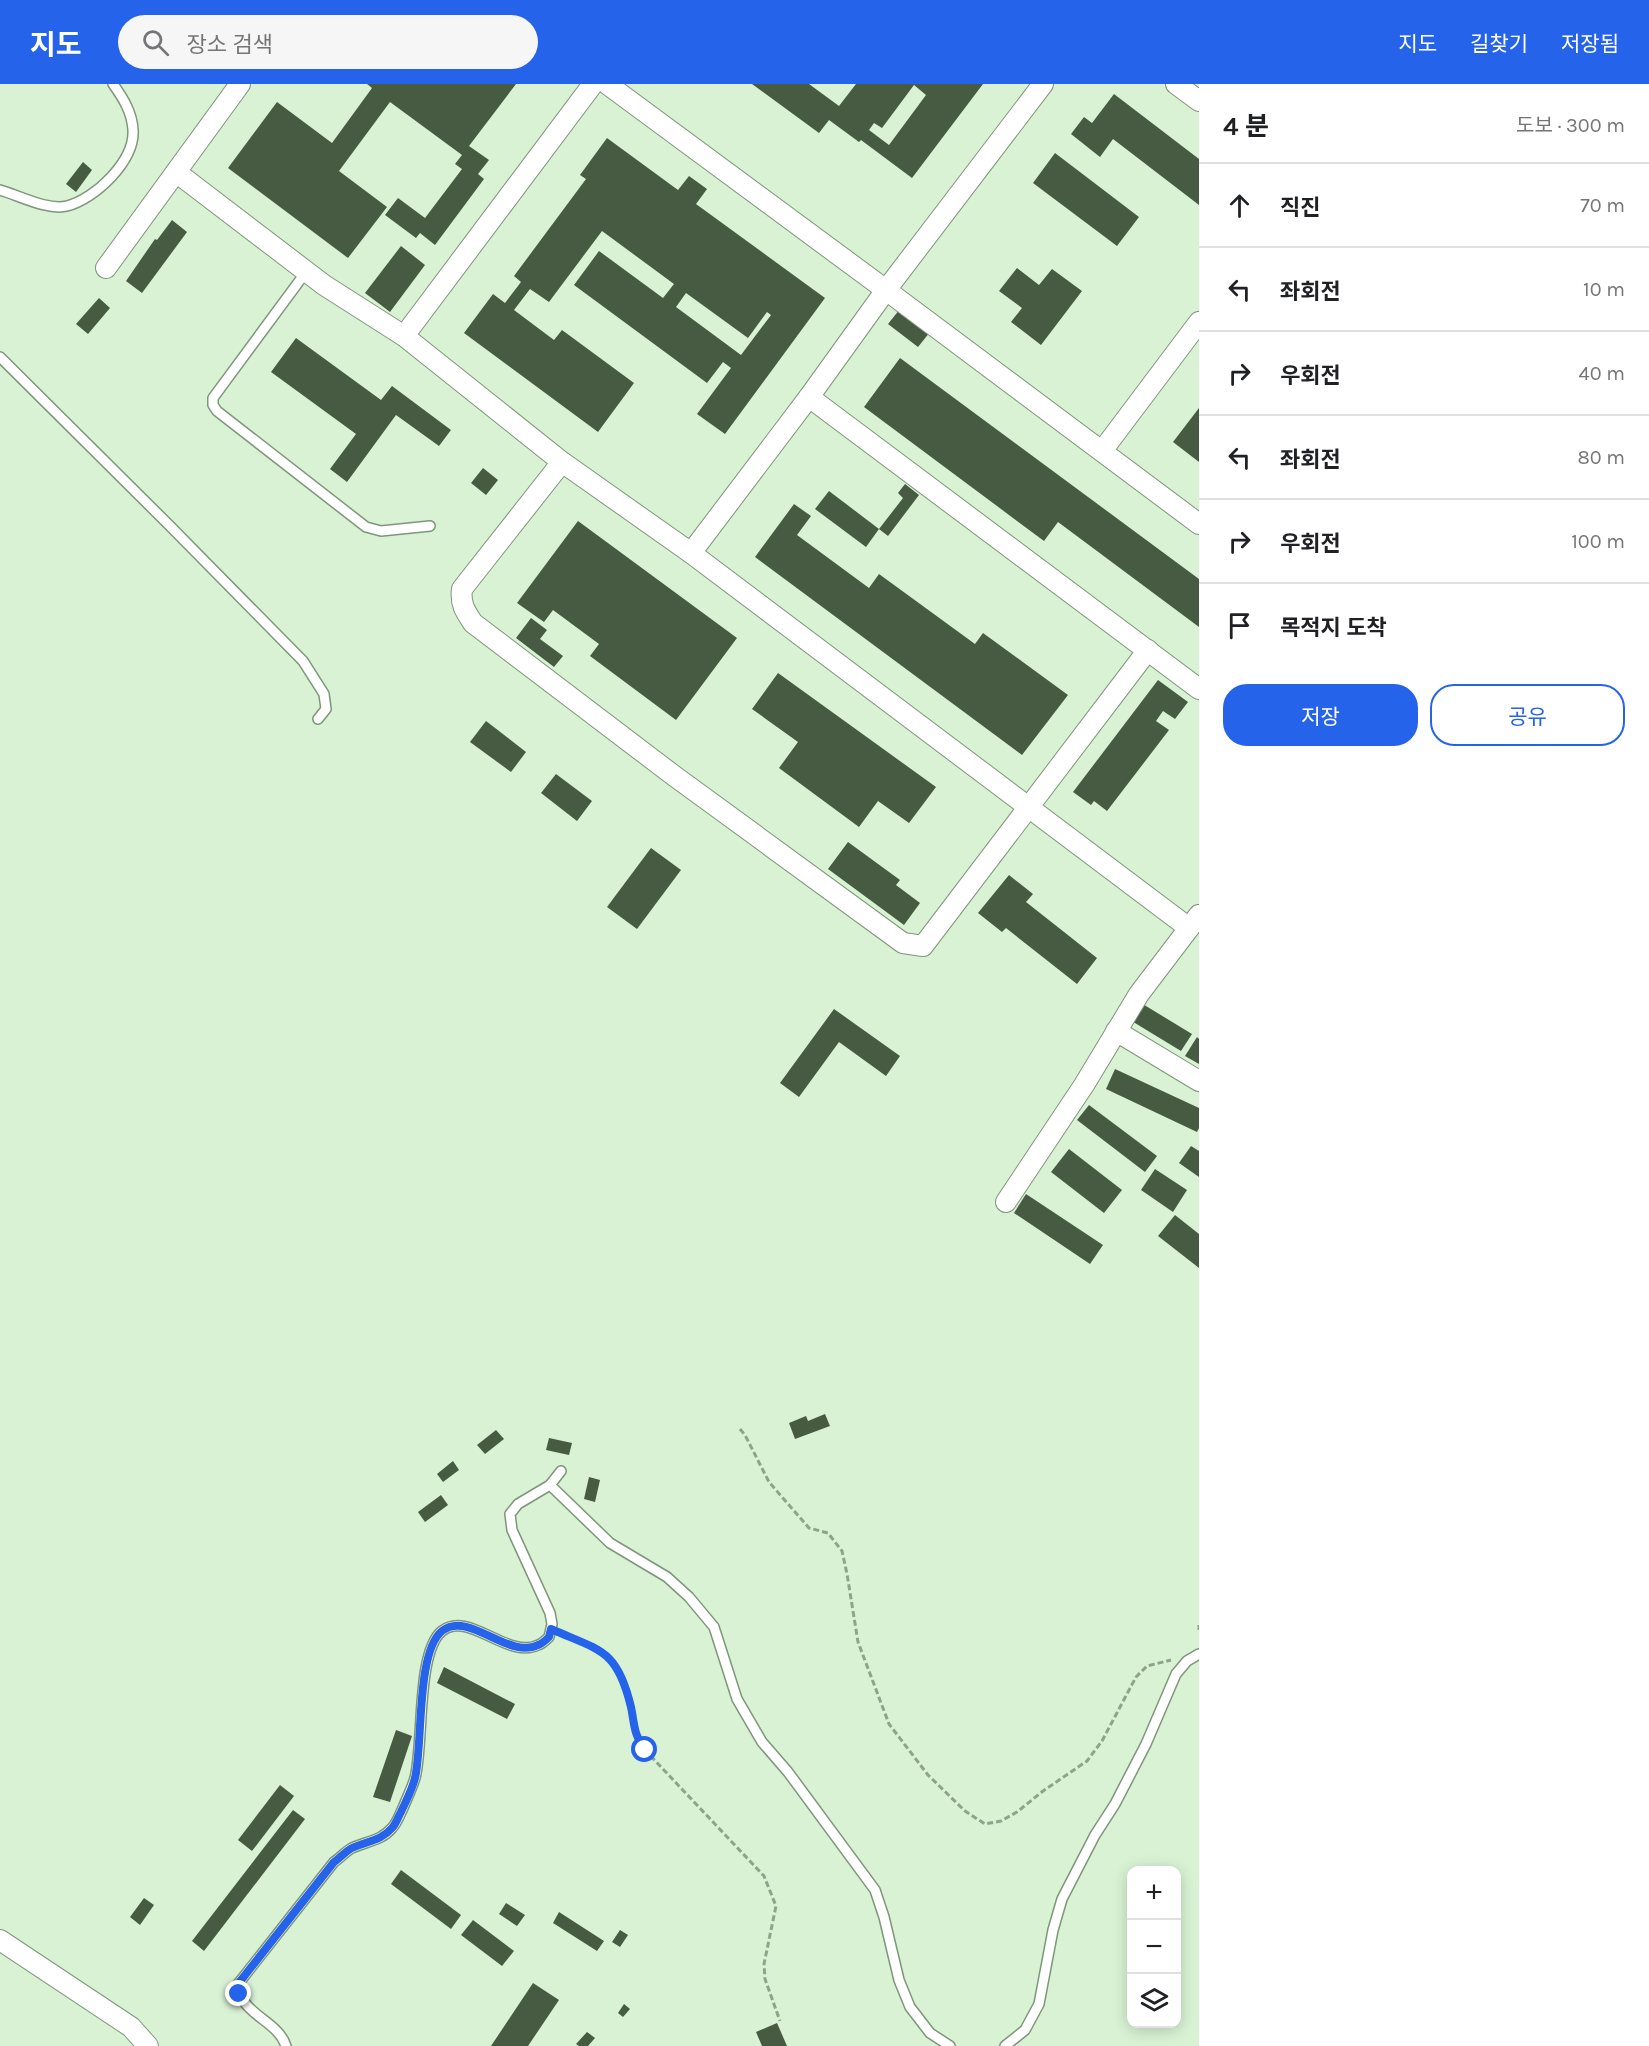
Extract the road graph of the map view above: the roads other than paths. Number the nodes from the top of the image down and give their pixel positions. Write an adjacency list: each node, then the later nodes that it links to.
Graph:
1 (113, 84): 9 (lane)
2 (593, 84): 14 (street)
3 (607, 84): 12 (street)
4 (1043, 84): 12 (street)
5 (1176, 84): 7 (street)
6 (232, 87): 8 (street)
7 (1199, 101)
8 (176, 172): 10 (street); 11 (street)
9 (0, 190)
10 (106, 268)
11 (306, 272): 14 (street); 20 (lane)
12 (886, 290): 16 (street); 17 (street)
13 (1199, 322): 17 (street)
14 (404, 336): 18 (street)
15 (0, 357): 24 (lane)
16 (809, 397): 21 (street); 22 (street)
17 (1101, 451): 19 (street)
18 (562, 462): 21 (street); 25 (street)
19 (1199, 524)
20 (430, 526)
21 (691, 553): 25 (street)
22 (1148, 650): 23 (street); 25 (street)
23 (1199, 689)
24 (318, 719)
25 (1028, 806): 26 (street)
26 (1194, 921): 27 (street)
27 (1116, 1031): 28 (street); 29 (street)
28 (1199, 1081)
29 (1006, 1202)
30 (561, 1471): 31 (lane)
31 (550, 1485): 35 (lane); 36 (lane)
32 (1199, 1654): 37 (lane)
33 (0, 1940): 34 (street)
34 (148, 2046)
35 (286, 2046)
36 (950, 2046)
37 (1005, 2046)

